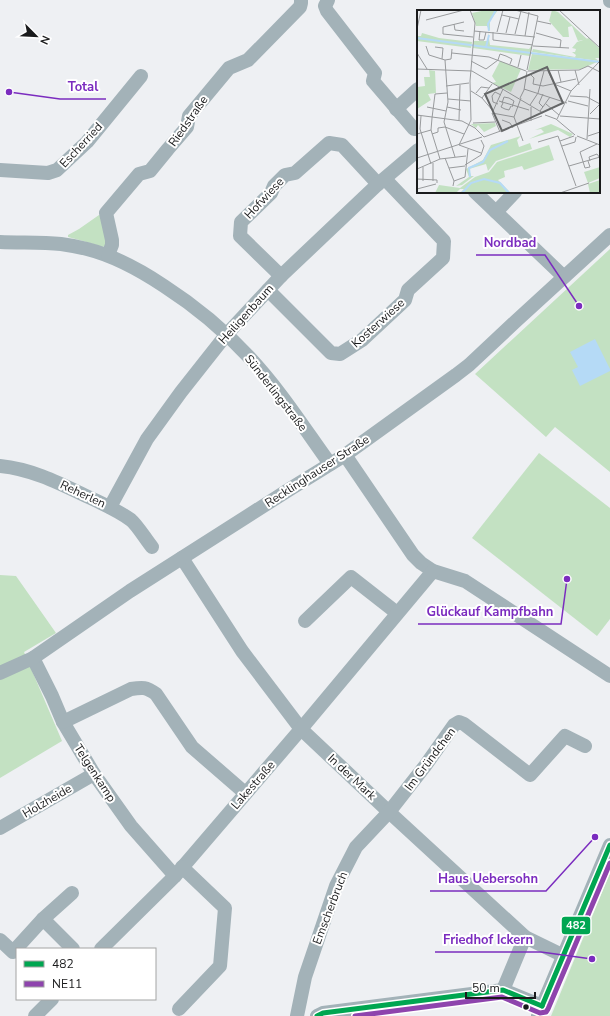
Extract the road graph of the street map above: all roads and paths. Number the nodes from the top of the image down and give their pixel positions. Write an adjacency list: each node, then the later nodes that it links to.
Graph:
1 (301, 0): 15 (street, Riedstraße)
2 (327, 6): 5 (street)
3 (141, 76): 8 (street, Escherried)
4 (417, 90): 5 (street)
5 (396, 109): 6 (street)
6 (417, 129)
7 (417, 151): 9 (street, Heiligenbaum)
8 (0, 170)
9 (381, 181): 16 (street, Heiligenbaum); 16 (street, Hofwiese); 18 (street, Kosterwiese)
10 (476, 193): 12 (street)
11 (514, 193): 12 (street)
12 (496, 212): 17 (street)
13 (610, 235): 17 (street, Recklinghauser Straße)
14 (0, 242): 15 (street, Sünderlingstraße)
15 (108, 256): 19 (street, Sünderlingstraße)
16 (281, 276): 18 (street, Heiligenbaum)
17 (564, 277): 20 (street, Recklinghauser Straße)
18 (268, 290): 19 (street, Heiligenbaum)
19 (226, 335): 21 (street, Sünderlingstraße); 23 (street, Heiligenbaum)
20 (346, 455): 21 (street, Recklinghauser Straße); 26 (street)
21 (330, 464): 25 (street, Recklinghauser Straße)
22 (0, 466): 23 (street, Reherlen)
23 (110, 507): 24 (street, Reherlen)
24 (152, 547)
25 (182, 558): 29 (street, Recklinghauser Straße); 33 (street, In der Mark)
26 (433, 571): 27 (street, Lakestraße); 31 (street)
27 (397, 614): 28 (street); 33 (street, Lakestraße)
28 (305, 621)
29 (33, 658): 30 (street, Recklinghauser Straße); 32 (street, Telgenkamp)
30 (0, 673)
31 (610, 676)
32 (64, 722): 35 (street, Telgenkamp); 36 (street)
33 (300, 729): 36 (street, Lakestraße); 37 (street, In der Mark)
34 (585, 746): 37 (street, Im Gründchen)
35 (94, 774): 38 (street, Holzheide); 40 (street, Telgenkamp)
36 (245, 793): 40 (street, Lakestraße)
37 (389, 812): 43 (street, In der Mark); 55 (street, Emscherbruch)
38 (0, 828)
39 (610, 846): 49 (street)
40 (178, 871): 47 (street, Lakestraße); 52 (street, Telgenkamp)
41 (72, 892): 42 (street)
42 (43, 919): 45 (street); 46 (street)
43 (525, 937): 49 (street, In der Mark); 50 (street)
44 (0, 940): 48 (street)
45 (17, 948)
46 (72, 948)
47 (102, 948)
48 (16, 949)
49 (564, 956): 53 (street)
50 (503, 990): 53 (street); 56 (street)
51 (51, 1000): 54 (street)
52 (179, 1009)
53 (540, 1011)
54 (35, 1016)
55 (297, 1016)
56 (317, 1016)

